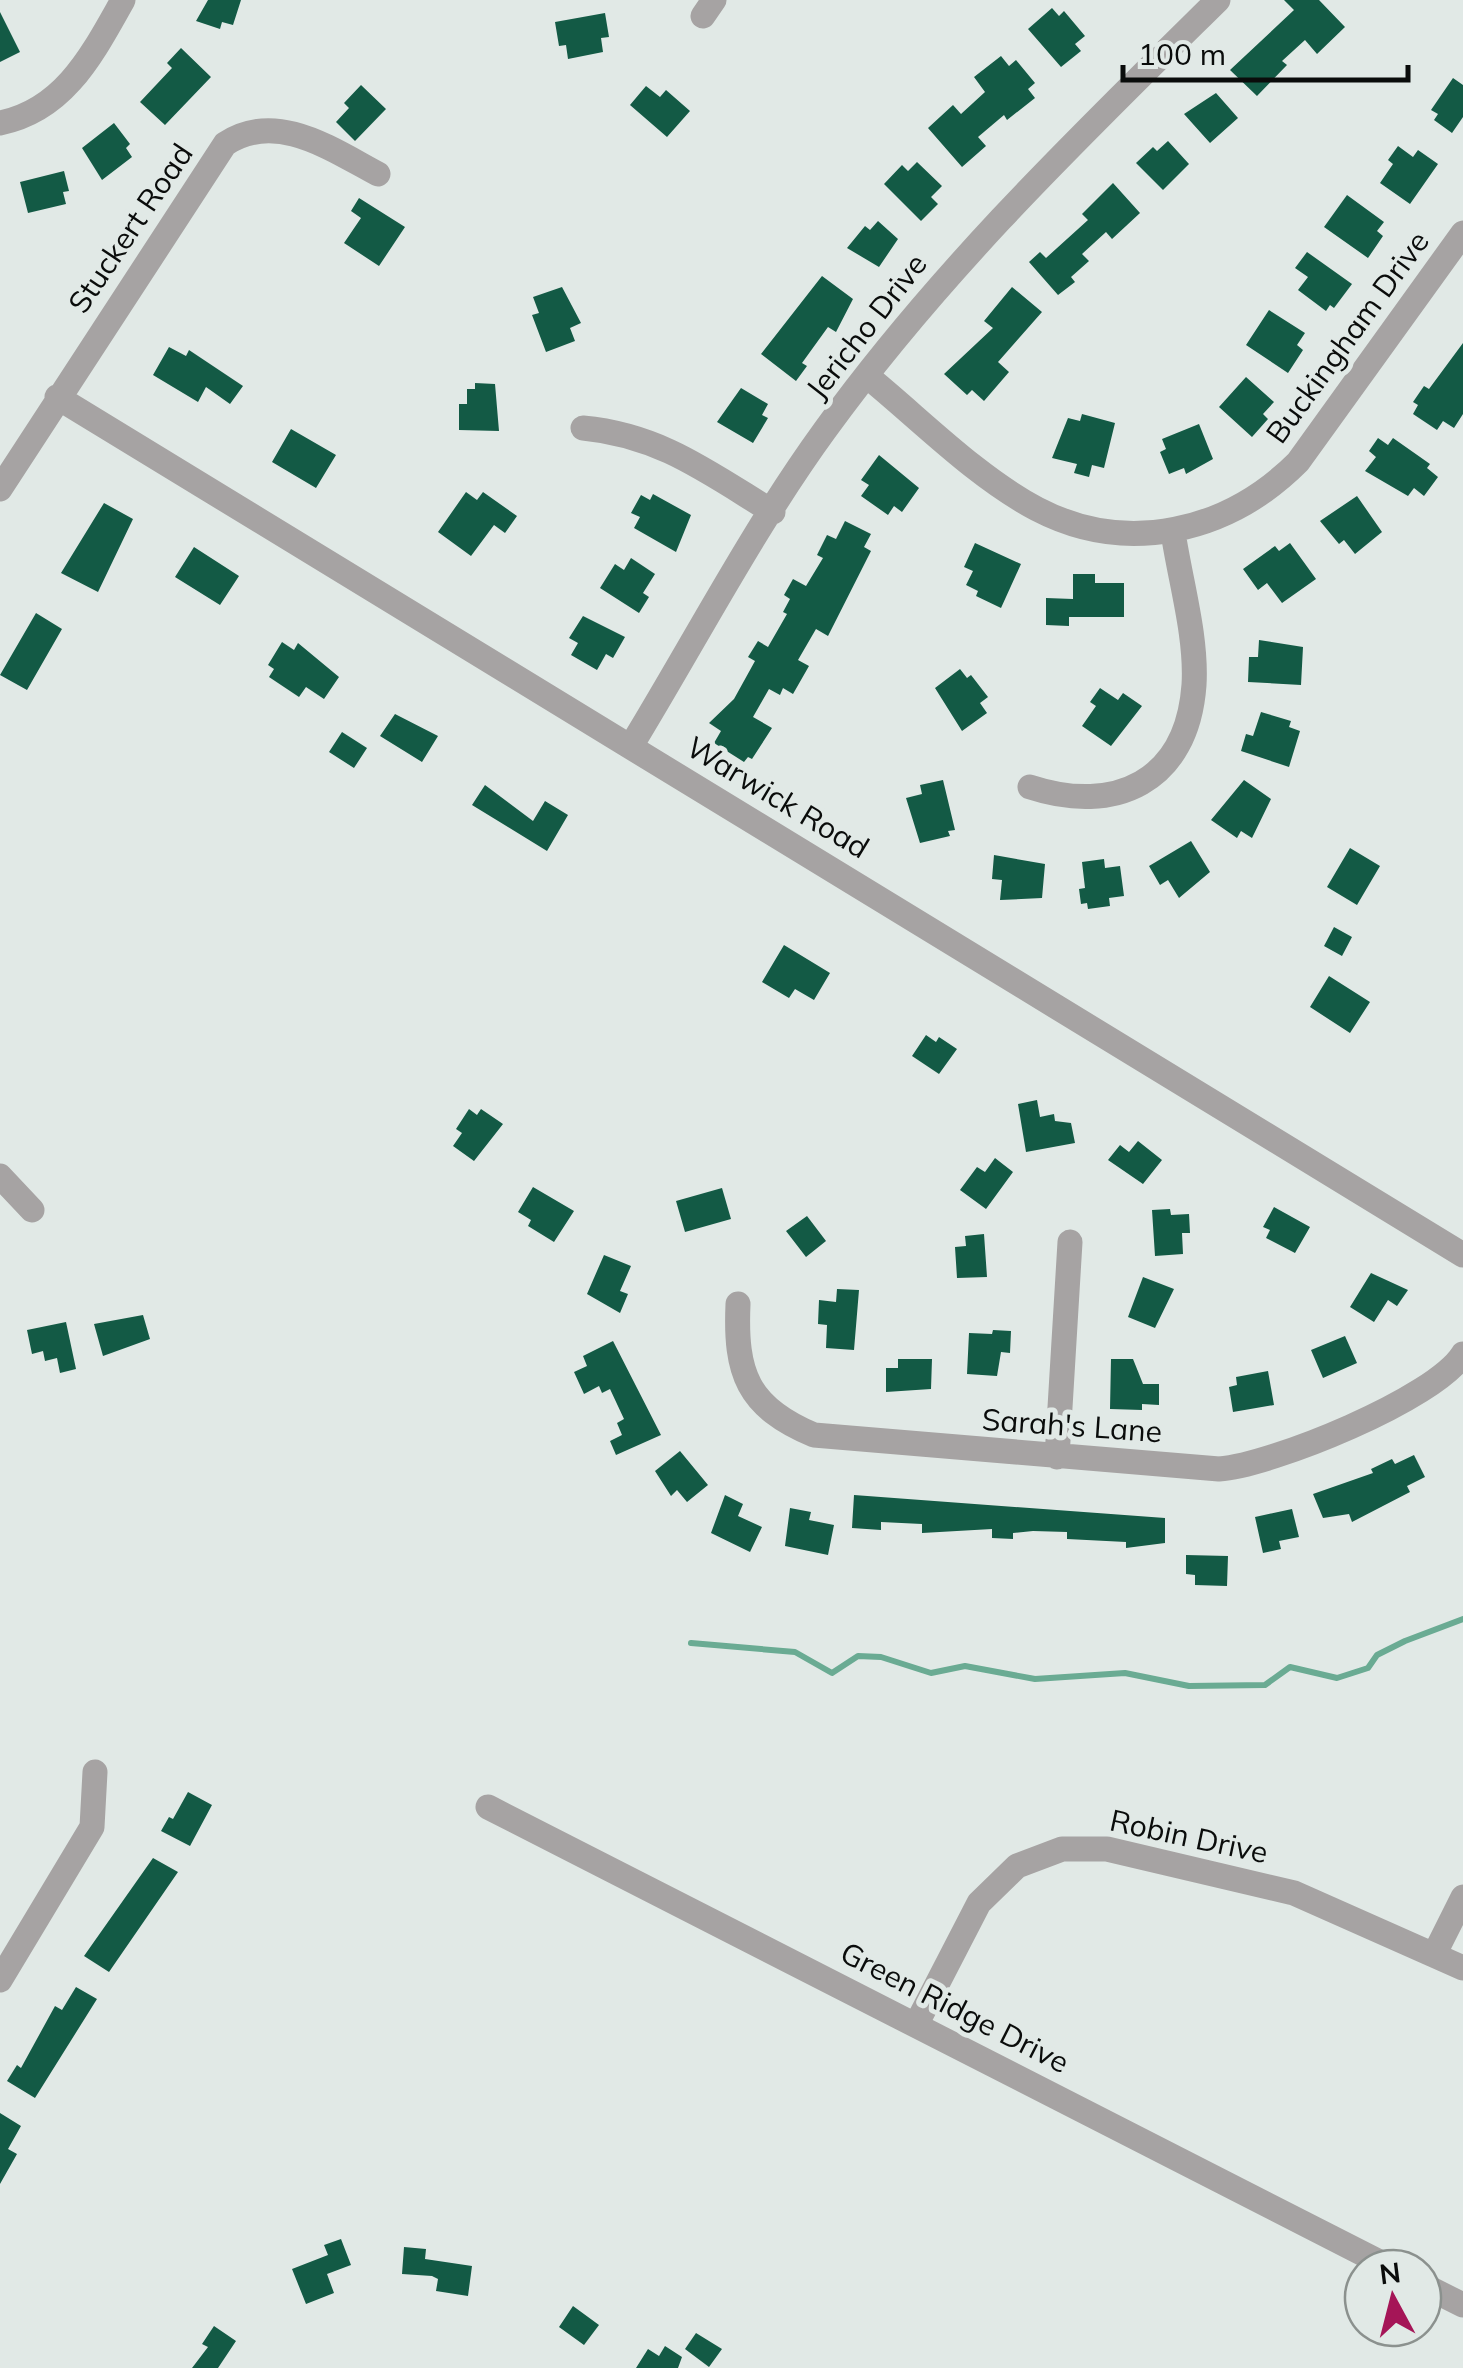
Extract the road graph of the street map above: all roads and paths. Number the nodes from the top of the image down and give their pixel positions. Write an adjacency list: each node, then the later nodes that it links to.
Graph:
1 (123, 0): 3 (street)
2 (1218, 0): 6 (street, Jericho Drive)
3 (0, 123)
4 (378, 174): 7 (street, Stuckert Road)
5 (1463, 234): 11 (street, Buckingham Drive)
6 (867, 376): 10 (street, Jericho Drive); 11 (street, Buckingham Drive)
7 (57, 396): 9 (street, Stuckert Road); 12 (street, Warwick Road)
8 (584, 428): 10 (street)
9 (0, 489)
10 (773, 512): 12 (street, Jericho Drive)
11 (1173, 532): 13 (street)
12 (631, 746): 17 (street, Warwick Road)
13 (1030, 788)
14 (0, 1176): 15 (street)
15 (32, 1210)
16 (1070, 1242): 20 (street)
17 (1463, 1255)
18 (738, 1304): 20 (street, Sarah's Lane)
19 (1463, 1354): 20 (street, Sarah's Lane)
20 (1057, 1457)
21 (95, 1772): 26 (street)
22 (488, 1806): 27 (street, Green Ridge Drive)
23 (1463, 1896): 24 (street)
24 (1434, 1955): 25 (street, Robin Drive); 27 (street, Robin Drive)
25 (1463, 1968)
26 (0, 1980)
27 (917, 2024): 28 (street, Green Ridge Drive)
28 (1351, 2248)

